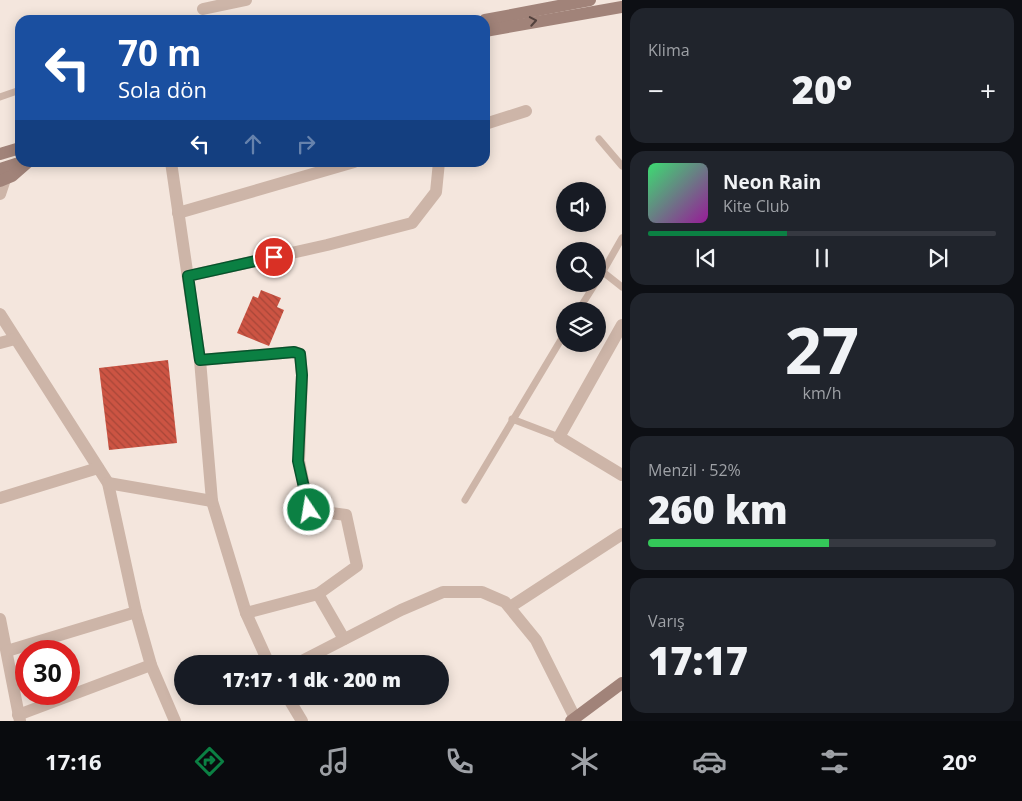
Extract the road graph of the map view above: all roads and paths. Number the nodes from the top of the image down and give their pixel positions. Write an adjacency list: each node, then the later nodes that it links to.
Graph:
1 (246, 0): 4 (street)
2 (590, 0): 5 (main road)
3 (620, 8): 6 (main road, one-way to 3)
4 (202, 10)
5 (490, 19)
6 (490, 30)
7 (15, 92): 8 (lane)
8 (0, 96)
9 (526, 111): 10 (street)
10 (490, 122)
11 (599, 139): 14 (lane)
12 (15, 150): 13 (main road)
13 (0, 154)
14 (622, 166)
15 (15, 167): 20 (main road)
16 (22, 167): 20 (main road)
17 (172, 167): 22 (street)
18 (337, 167): 22 (street)
19 (438, 167): 26 (street)
20 (2, 176): 21 (street)
21 (0, 194)
22 (178, 213): 26 (street)
23 (622, 238): 24 (lane)
24 (606, 265)
25 (606, 275): 27 (lane)
26 (188, 276): 33 (street)
27 (622, 287)
28 (0, 314): 30 (street)
29 (622, 325): 35 (street)
30 (15, 339): 31 (street); 36 (street)
31 (0, 343)
32 (556, 348): 34 (lane)
33 (200, 360): 41 (street); 43 (street)
34 (512, 420): 35 (lane); 40 (lane)
35 (559, 437): 37 (street)
36 (98, 468): 38 (street); 39 (street)
37 (622, 475)
38 (108, 483): 41 (street); 45 (street)
39 (0, 498)
40 (465, 500)
41 (212, 501): 46 (street)
42 (622, 534): 44 (street)
43 (318, 594): 46 (street); 48 (street)
44 (510, 607): 48 (street); 58 (street)
45 (136, 612): 49 (street); 52 (street)
46 (246, 613): 50 (street)
47 (0, 619): 49 (street)
48 (344, 639): 51 (street)
49 (7, 651): 57 (street)
50 (265, 655)
51 (313, 655)
52 (151, 665): 57 (street); 59 (street)
53 (622, 683): 55 (main road)
54 (622, 690): 55 (main road)
55 (598, 702): 58 (main road)
56 (292, 705): 60 (street)
57 (19, 718)
58 (573, 720)
59 (175, 721)
60 (302, 721)

